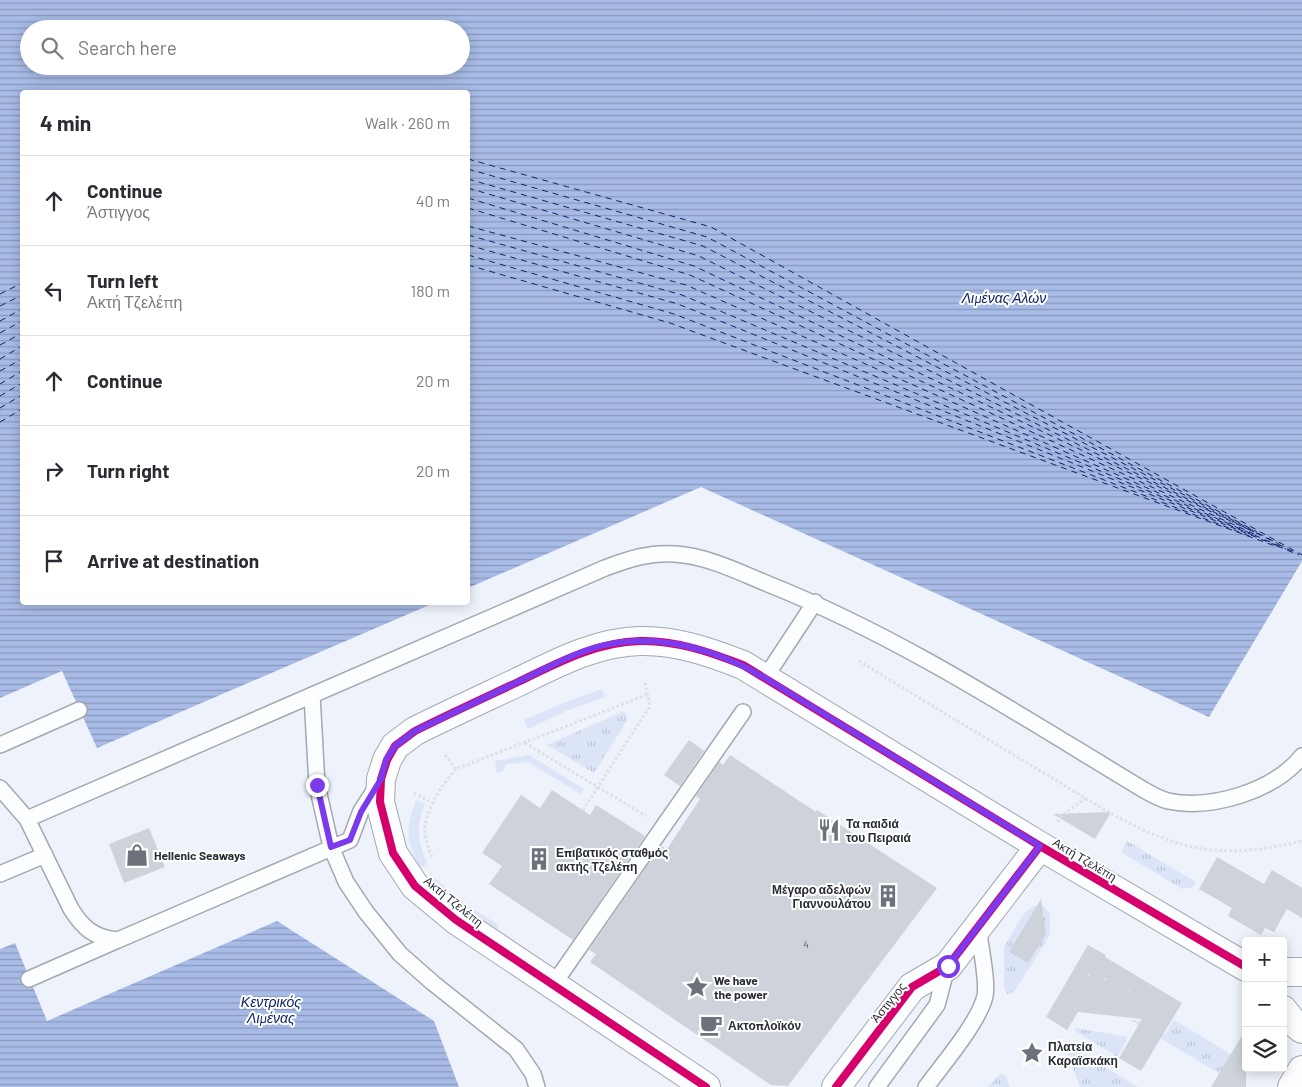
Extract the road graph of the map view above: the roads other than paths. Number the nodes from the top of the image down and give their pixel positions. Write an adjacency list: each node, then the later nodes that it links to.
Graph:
1 (815, 602): 2 (lane); 3 (lane); 7 (lane)
2 (765, 678): 8 (street, Ακτή Τζελέπη); 11 (street, Ακτή Τζελέπη)
3 (312, 696): 10 (lane); 12 (lane)
4 (79, 710): 6 (lane)
5 (743, 712): 22 (lane)
6 (0, 744)
7 (1302, 756)
8 (381, 779): 12 (lane); 22 (street, Ακτή Τζελέπη)
9 (0, 788): 10 (lane)
10 (27, 819): 13 (lane)
11 (1040, 846): 15 (street, Άστιγγος); 17 (street, Ακτή Τζελέπη)
12 (331, 847): 16 (lane); 26 (lane)
13 (45, 855): 14 (lane); 16 (lane)
14 (0, 874)
15 (978, 927): 18 (street, Άστιγγος); 30 (lane)
16 (118, 940): 21 (lane)
17 (1242, 965)
18 (948, 966): 28 (street, Άστιγγος); 29 (lane, Άστιγγος)
19 (1287, 972): 20 (street)
20 (1302, 972)
21 (29, 979)
22 (553, 985): 27 (street, Ακτή Τζελέπη)
23 (1287, 1015): 24 (street)
24 (1302, 1029)
25 (1302, 1070): 31 (street)
26 (537, 1087)
27 (706, 1087)
28 (836, 1087)
29 (877, 1087)
30 (926, 1087)
31 (1292, 1087)

